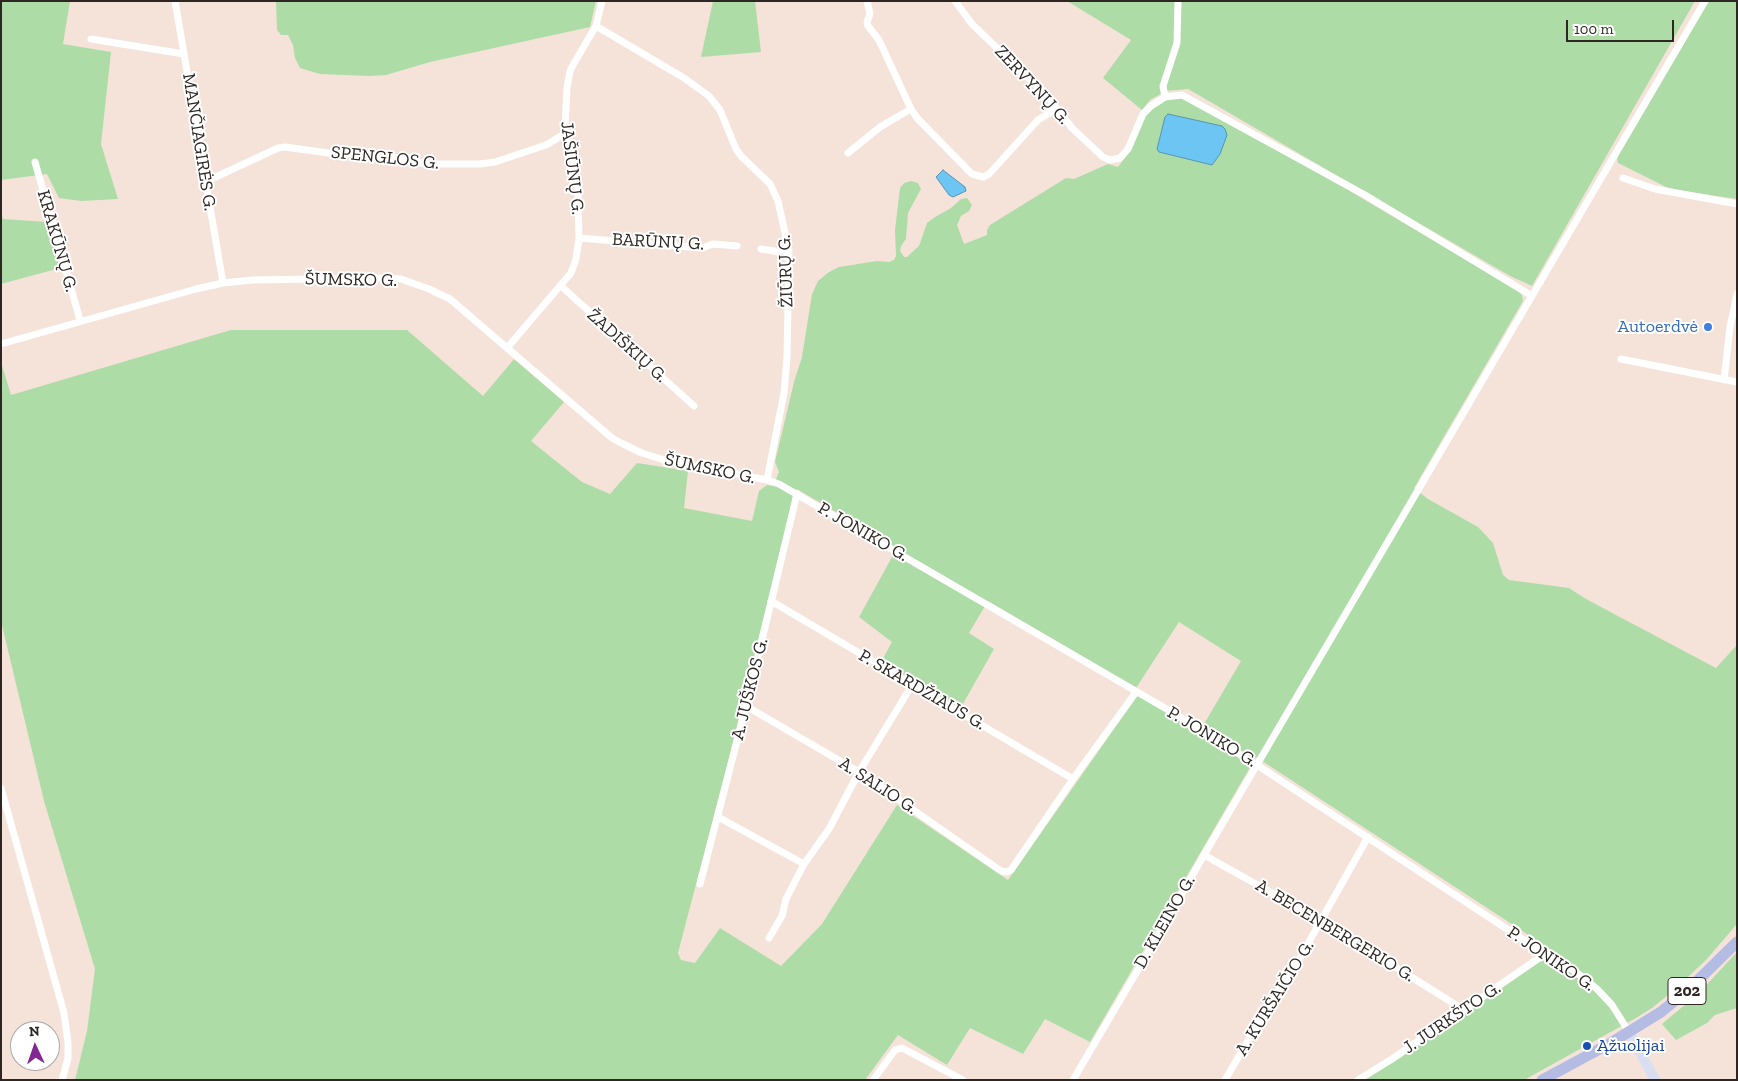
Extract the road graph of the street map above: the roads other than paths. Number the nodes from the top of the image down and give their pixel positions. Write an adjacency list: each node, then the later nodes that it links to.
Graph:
1 (175, 1): 9 (street, MANČIAGIRĖS G.)
2 (602, 1): 7 (street, JAŠIŪNŲ G.)
3 (867, 1): 12 (street)
4 (955, 1): 11 (street, ZERVYNŲ G.)
5 (1178, 1): 10 (street)
6 (1705, 1): 26 (street, D. KLEINO G.)
7 (596, 26): 13 (street, JAŠIŪNŲ G.); 22 (street, ŽIŪRŲ G.)
8 (91, 39): 9 (street)
9 (184, 54): 17 (street, MANČIAGIRĖS G.)
10 (1165, 97): 11 (street, ZERVYNŲ G.); 26 (street)
11 (1056, 109): 12 (street)
12 (911, 110): 14 (street)
13 (566, 133): 17 (street, SPENGLOS G.); 19 (street, JAŠIŪNŲ G.)
14 (848, 153)
15 (35, 162): 27 (street, KRAKŪNŲ G.)
16 (1623, 178): 18 (street)
17 (205, 182): 23 (street, MANČIAGIRĖS G.)
18 (1737, 204)
19 (579, 238): 20 (street, BARŪNŲ G.); 24 (street, JAŠIŪNŲ G.)
20 (737, 246)
21 (761, 249): 22 (street)
22 (789, 251): 34 (street, ŽIŪRŲ G.)
23 (224, 283): 27 (street, ŠUMSKO G.); 29 (street, ŠUMSKO G.)
24 (561, 286): 29 (street, JAŠIŪNŲ G.); 33 (street, ŽADIŠKIŲ G.)
25 (1737, 294): 31 (street)
26 (1532, 296): 40 (street, D. KLEINO G.)
27 (80, 320): 28 (street, ŠUMSKO G.)
28 (1, 344)
29 (507, 348): 34 (street, ŠUMSKO G.)
30 (1621, 359): 31 (street)
31 (1724, 380): 32 (street)
32 (1737, 382)
33 (694, 406)
34 (767, 480): 35 (street, P. JONIKO G.)
35 (797, 494): 36 (street, A. JUŠKOS G.); 38 (street, P. JONIKO G.)
36 (771, 601): 37 (street, P. SKARDŽIAUS G.); 39 (street, A. JUŠKOS G.)
37 (912, 685): 41 (street); 42 (street, P. SKARDŽIAUS G.)
38 (1136, 692): 40 (street, P. JONIKO G.); 42 (street)
39 (746, 706): 41 (street, A. SALIO G.); 44 (street, A. JUŠKOS G.)
40 (1257, 765): 45 (street, P. JONIKO G.); 46 (street, D. KLEINO G.)
41 (859, 772): 42 (street, A. SALIO G.); 47 (street)
42 (1073, 779)
43 (1, 788): 55 (street)
44 (718, 817): 47 (street); 48 (street, A. JUŠKOS G.)
45 (1368, 837): 49 (street, A. KURŠAIČIO G.); 52 (street, P. JONIKO G.)
46 (1204, 855): 49 (street, A. BECENBERGERIO G.); 58 (street, D. KLEINO G.)
47 (804, 864): 50 (street)
48 (700, 884)
49 (1322, 921): 53 (street, A. BECENBERGERIO G.); 59 (street, A. KURŠAIČIO G.)
50 (769, 938)
51 (1737, 942): 54 (main road, 202)
52 (1545, 954): 53 (street, J. JURKŠTO G.); 54 (street, P. JONIKO G.)
53 (1464, 1010): 60 (street, J. JURKŠTO G.)
54 (1629, 1032): 61 (main road, 202); 62 (main road)
55 (62, 1080)
56 (873, 1080): 57 (street)
57 (963, 1080)
58 (1073, 1080)
59 (1225, 1080)
60 (1358, 1080)
61 (1542, 1080)
62 (1655, 1080)

